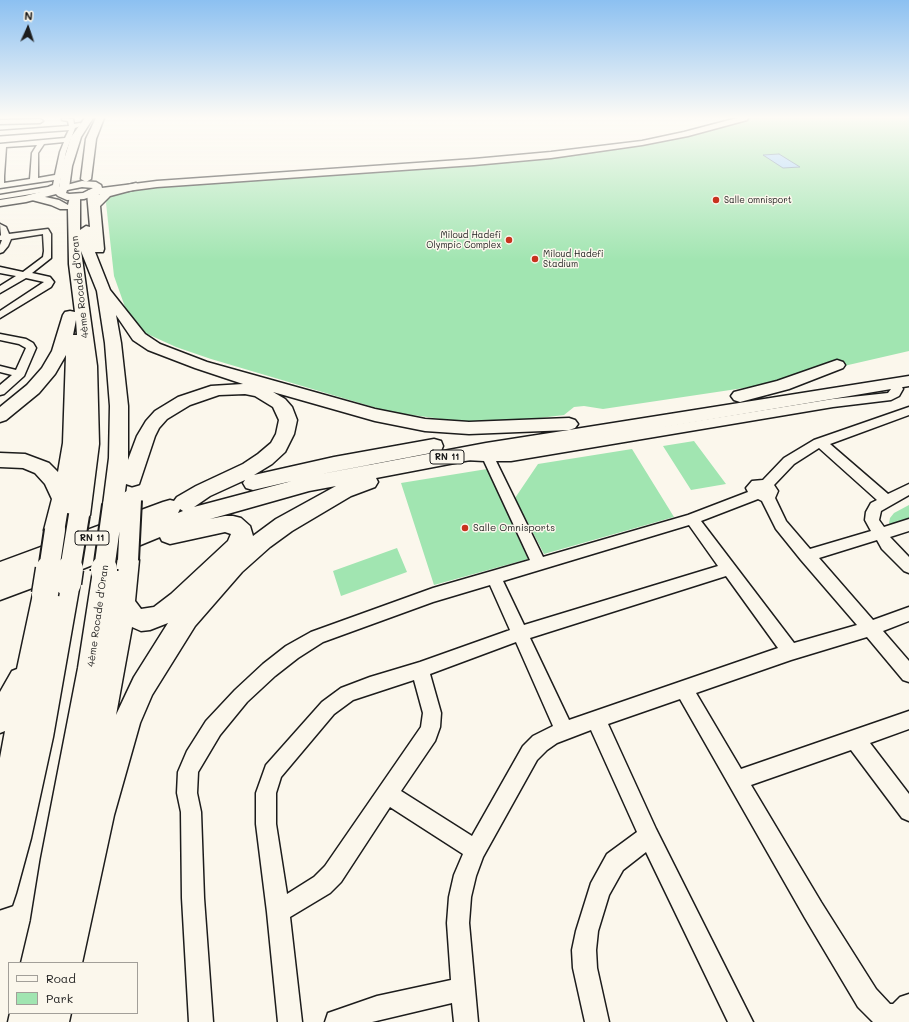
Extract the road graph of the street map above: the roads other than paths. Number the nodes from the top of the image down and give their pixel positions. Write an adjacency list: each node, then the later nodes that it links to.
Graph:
1 (1, 165): 9 (street)
2 (34, 166): 10 (street)
3 (69, 166): 14 (street)
4 (76, 166): 14 (highway, 4ème Rocade d'Oran)
5 (77, 166): 14 (highway)
6 (94, 166): 14 (highway)
7 (361, 166): 11 (main road)
8 (423, 166): 13 (main road)
9 (0, 176): 12 (street)
10 (34, 180): 12 (street); 14 (street)
11 (122, 182): 14 (highway)
12 (1, 186)
13 (136, 186): 14 (highway)
14 (78, 189): 15 (street); 16 (highway); 16 (highway); 18 (highway); 24 (highway, 4ème Rocade d'Oran); 27 (highway, 4ème Rocade d'Oran)
15 (0, 197)
16 (35, 198): 17 (main road)
17 (0, 203)
18 (62, 224)
19 (0, 226): 20 (street)
20 (3, 238): 21 (street); 25 (street)
21 (0, 250)
22 (63, 254): 24 (highway)
23 (0, 270): 25 (street)
24 (77, 271): 28 (highway, 4ème Rocade d'Oran)
25 (26, 274): 26 (street); 29 (street)
26 (0, 290)
27 (104, 291): 32 (highway, 4ème Rocade d'Oran); 41 (highway)
28 (80, 295): 30 (highway); 62 (highway, 4ème Rocade d'Oran, bridge)
29 (0, 315)
30 (70, 316): 40 (highway); 49 (highway)
31 (0, 337): 35 (street)
32 (115, 363): 48 (highway, 4ème Rocade d'Oran); 48 (highway)
33 (837, 365): 38 (highway)
34 (0, 369): 35 (street)
35 (20, 374): 37 (street)
36 (906, 379): 38 (highway, RN 11); 43 (street); 45 (highway, RN 11)
37 (0, 391)
38 (702, 405): 41 (highway, RN 11)
39 (909, 411): 47 (street)
40 (0, 416)
41 (573, 424): 51 (highway, RN 11)
42 (822, 444): 50 (street)
43 (488, 457): 45 (street); 56 (street)
44 (0, 460): 49 (highway)
45 (435, 460): 62 (highway, RN 11); 88 (highway)
46 (909, 489): 50 (street)
47 (763, 492): 52 (street); 55 (street)
48 (126, 495): 51 (highway); 57 (highway, 4ème Rocade d'Oran, bridge)
49 (62, 499): 62 (highway, bridge)
50 (887, 501): 54 (street)
51 (184, 503): 60 (highway, RN 11)
52 (692, 519): 56 (street); 59 (street)
53 (909, 525): 54 (street)
54 (880, 534): 55 (street); 58 (street)
55 (806, 556): 66 (street)
56 (539, 564): 61 (street)
57 (116, 566): 64 (highway); 86 (highway, 4ème Rocade d'Oran)
58 (909, 567)
59 (728, 569): 67 (street); 68 (street)
60 (0, 572)
61 (494, 577): 67 (street); 92 (street)
62 (48, 586): 63 (highway, RN 11); 64 (highway); 69 (highway); 82 (highway, 4ème Rocade d'Oran)
63 (0, 590)
64 (123, 604): 86 (highway)
65 (909, 614): 66 (street)
66 (870, 628): 68 (street); 71 (street)
67 (521, 633): 70 (street); 76 (street)
68 (791, 652): 72 (street)
69 (31, 660): 73 (highway); 82 (highway)
70 (420, 670): 79 (street); 85 (street)
71 (909, 674)
72 (684, 689): 74 (street); 78 (street)
73 (0, 719)
74 (596, 719): 76 (street); 81 (street)
75 (909, 720): 77 (street)
76 (565, 731): 83 (street)
77 (855, 739): 78 (street); 80 (street)
78 (737, 780): 91 (street)
79 (388, 794): 83 (street); 85 (street)
80 (909, 811)
81 (650, 836): 96 (street); 97 (street)
82 (15, 838): 84 (highway, 4ème Rocade d'Oran)
83 (476, 850): 89 (street)
84 (0, 893)
85 (278, 912): 93 (street)
86 (48, 921): 87 (highway, 4ème Rocade d'Oran)
87 (39, 962)
88 (64, 962)
89 (463, 989): 94 (street); 95 (street)
90 (909, 1006): 91 (street)
91 (883, 1019)
92 (200, 1022)
93 (290, 1022)
94 (337, 1022)
95 (466, 1022)
96 (597, 1022)
97 (741, 1022)

